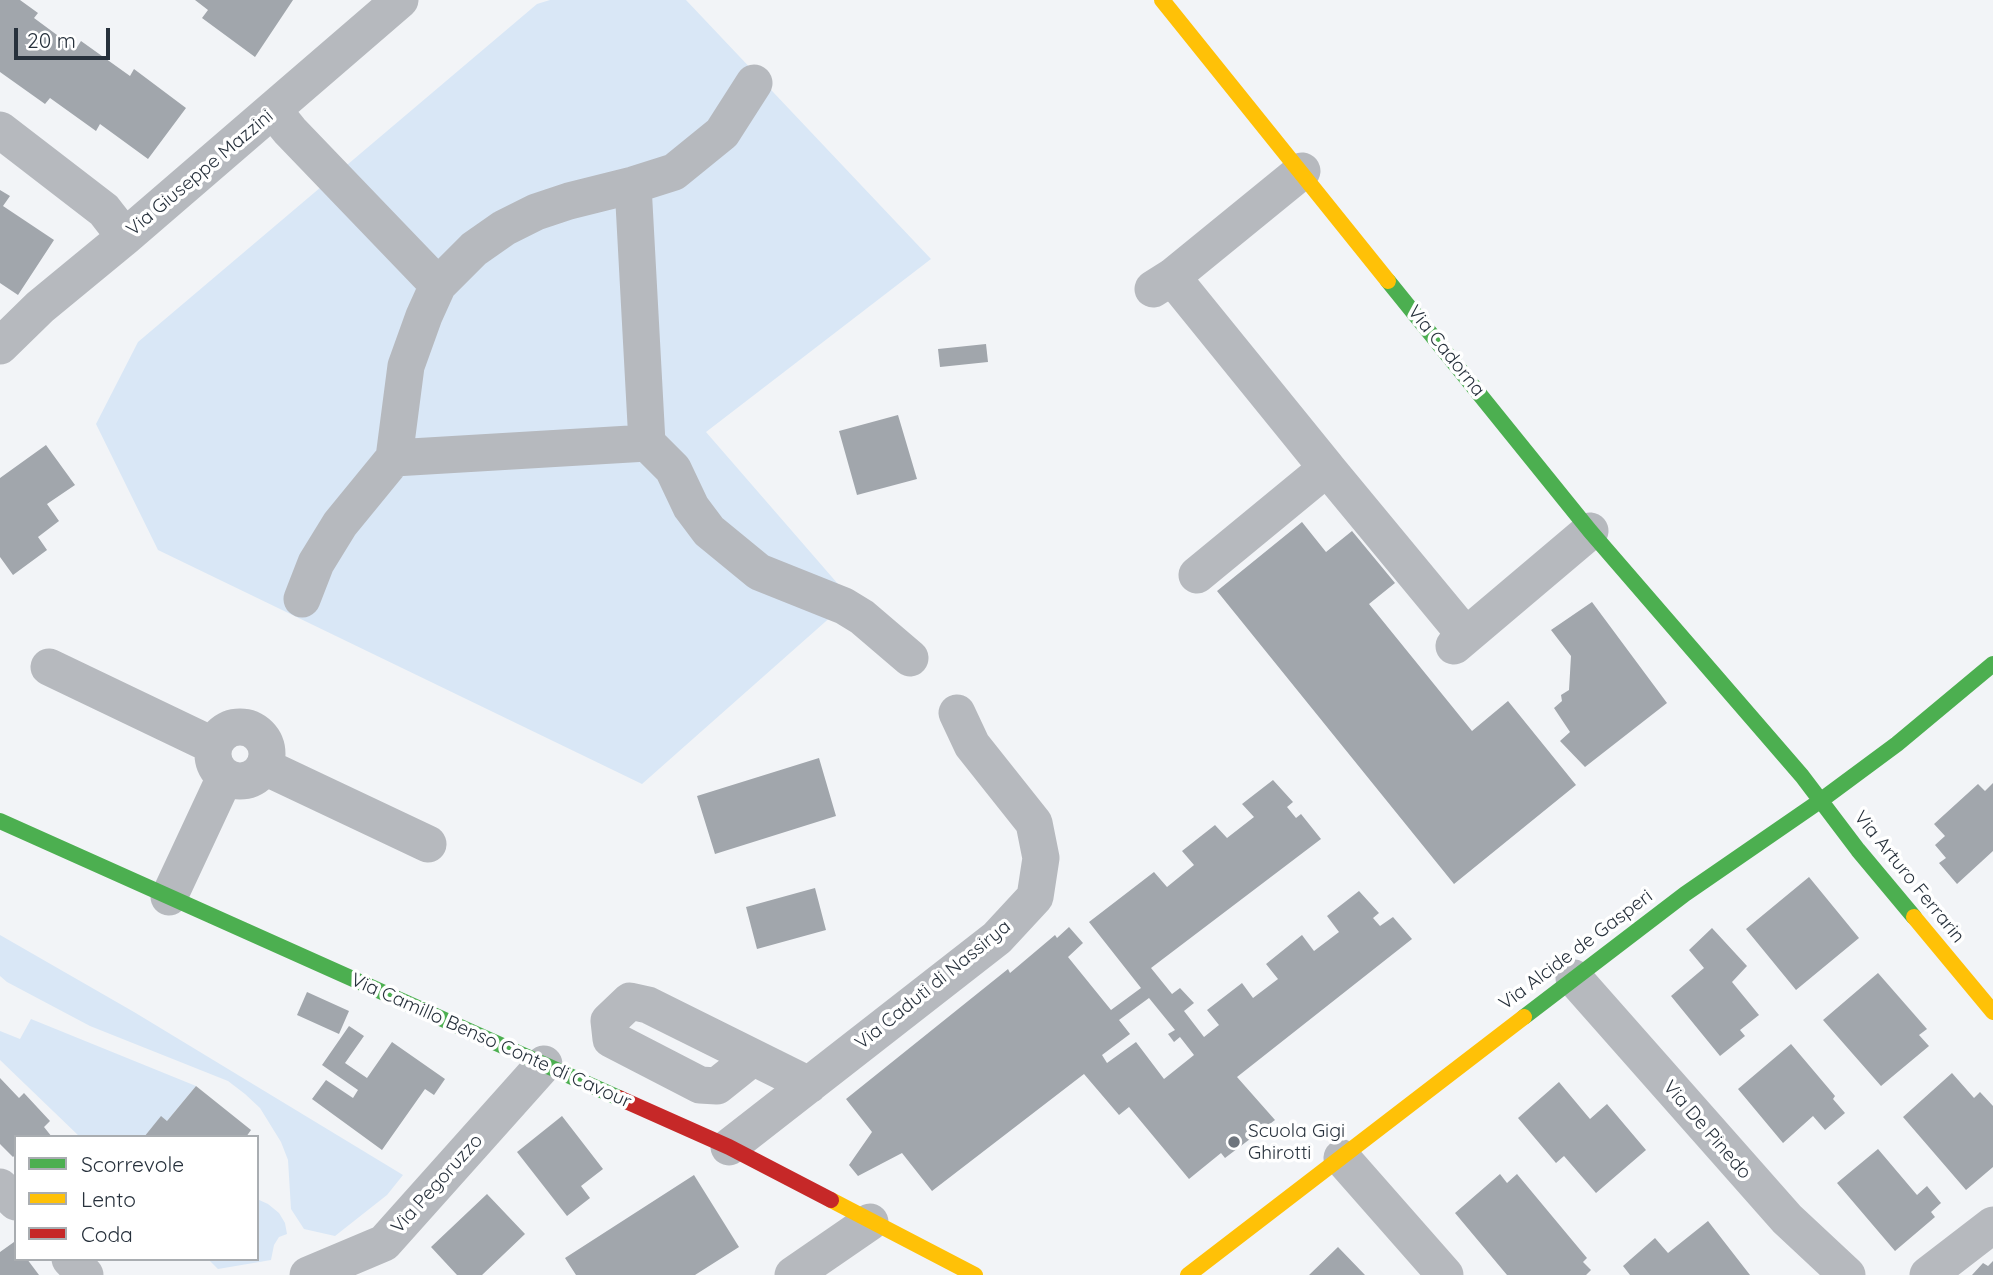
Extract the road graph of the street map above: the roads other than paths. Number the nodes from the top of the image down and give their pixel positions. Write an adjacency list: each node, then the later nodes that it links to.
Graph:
1 (1162, 0): 6 (street, Via Cadorna)
2 (384, 4): 4 (street, Via Giuseppe Mazzini)
3 (754, 83): 7 (street)
4 (273, 110): 8 (street, Via Giuseppe Mazzini); 9 (street)
5 (0, 130): 8 (street)
6 (1302, 170): 13 (street); 14 (street, Via Cadorna)
7 (633, 185): 9 (street); 11 (street)
8 (125, 237): 10 (street, Via Giuseppe Mazzini)
9 (438, 285): 12 (street)
10 (0, 346)
11 (647, 443): 12 (street); 17 (street)
12 (394, 458): 16 (street)
13 (1327, 468): 14 (street); 15 (street)
14 (1590, 531): 23 (street, Via Cadorna)
15 (1197, 575)
16 (302, 599)
17 (910, 658)
18 (1993, 664): 23 (street, Via Alcide de Gasperi)
19 (48, 667): 21 (street)
20 (957, 713): 31 (street, Via Caduti di Nassirya)
21 (220, 762): 22 (street); 22 (street); 26 (street)
22 (265, 767): 25 (street)
23 (1820, 801): 27 (street, Via Alcide de Gasperi); 28 (street, Via Arturo Ferrarin)
24 (0, 821): 26 (street, Via Camillo Benso Conte di Cavour)
25 (428, 844)
26 (169, 897): 30 (street, Via Camillo Benso Conte di Cavour)
27 (1574, 978): 33 (street, Via Alcide de Gasperi); 39 (street, Via De Pinedo)
28 (1993, 1012)
29 (752, 1058): 31 (street)
30 (544, 1064): 32 (street, Via Camillo Benso Conte di Cavour); 41 (street, Via Pegoruzzo)
31 (809, 1085): 32 (street, Via Caduti di Nassirya)
32 (729, 1147): 36 (street, Via Camillo Benso Conte di Cavour)
33 (1342, 1158): 44 (street, Via Alcide de Gasperi); 45 (street)
34 (0, 1187): 35 (street)
35 (14, 1200)
36 (870, 1222): 42 (street); 43 (street, Via Camillo Benso Conte di Cavour)
37 (1993, 1225): 46 (street)
38 (72, 1261): 40 (street)
39 (1840, 1273)
40 (85, 1275)
41 (308, 1275)
42 (793, 1275)
43 (975, 1275)
44 (1188, 1275)
45 (1445, 1275)
46 (1928, 1275)

